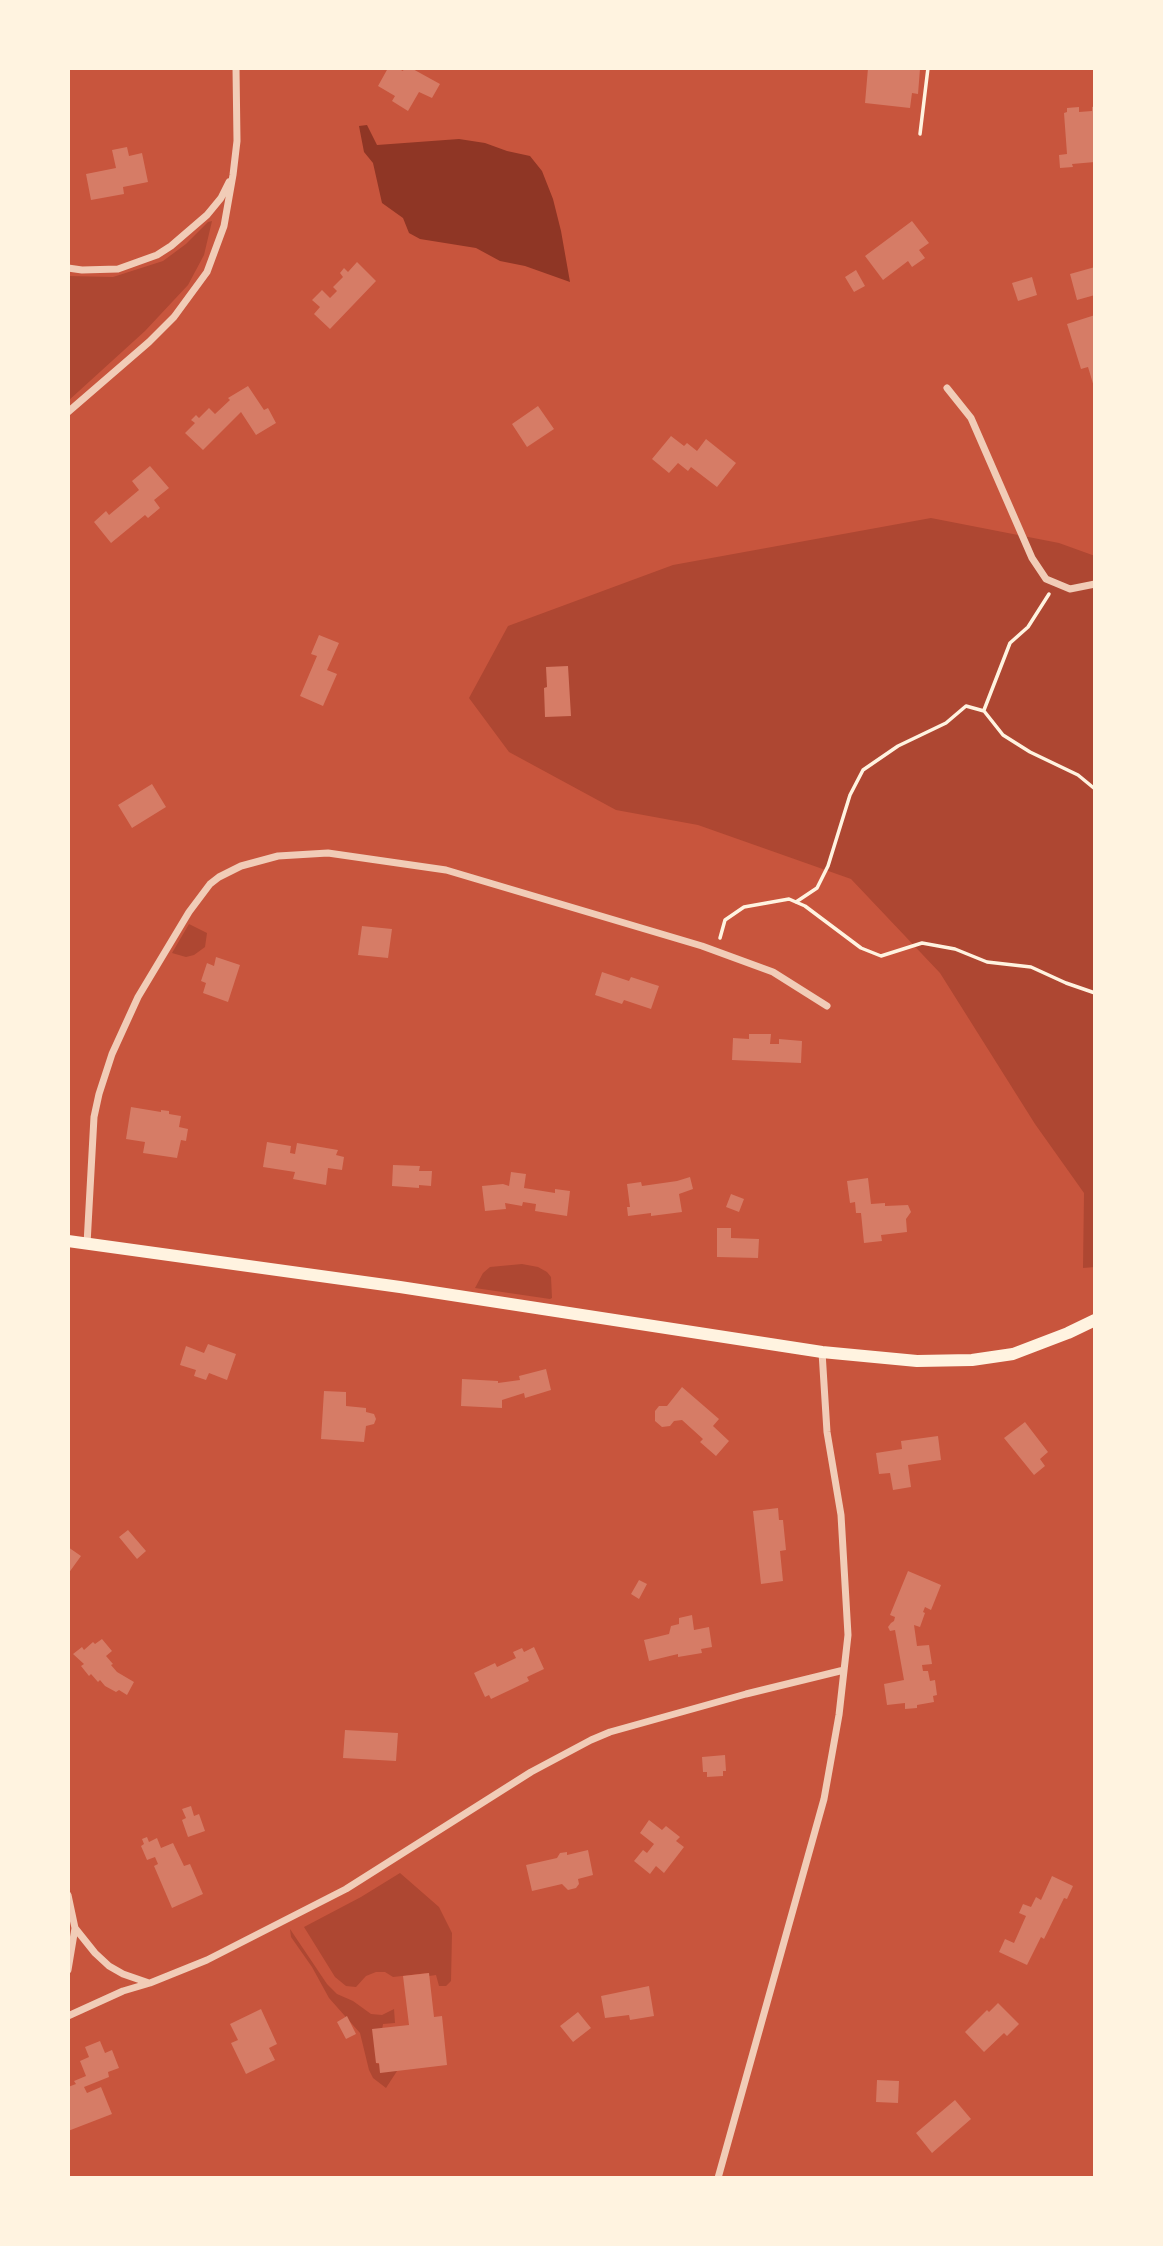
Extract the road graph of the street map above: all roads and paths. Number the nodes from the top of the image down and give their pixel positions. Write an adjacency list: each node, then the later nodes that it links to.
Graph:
1 (236, 68): 4 (street)
2 (928, 68): 3 (path)
3 (920, 134)
4 (233, 174): 5 (street); 7 (street)
5 (68, 268)
6 (947, 388): 8 (street)
7 (68, 412)
8 (1055, 582): 9 (street); 10 (path)
9 (1095, 584)
10 (984, 711): 11 (path); 12 (path)
11 (1095, 789)
12 (796, 902): 13 (path); 14 (path)
13 (716, 951): 15 (street); 17 (street)
14 (1095, 993)
15 (827, 1006)
16 (68, 1241): 17 (main road)
17 (87, 1244): 19 (main road)
18 (1095, 1320): 19 (main road)
19 (822, 1352): 20 (street)
20 (844, 1670): 24 (street); 26 (street)
21 (68, 1895): 22 (street)
22 (75, 1928): 23 (street); 24 (street)
23 (68, 1970)
24 (149, 1983): 25 (street)
25 (68, 2016)
26 (718, 2178)

